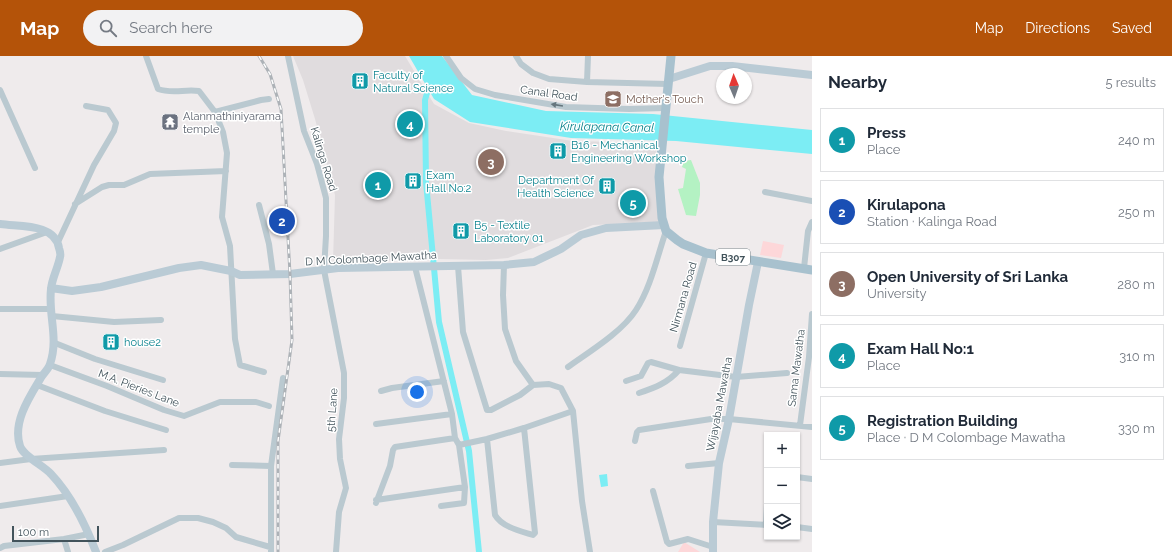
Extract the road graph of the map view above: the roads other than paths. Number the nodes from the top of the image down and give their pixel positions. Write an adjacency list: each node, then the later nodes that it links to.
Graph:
1 (146, 56): 14 (street)
2 (288, 56): 33 (street, Kalinga Road)
3 (446, 56): 13 (street, Canal Road, one-way to 3)
4 (516, 56): 9 (street)
5 (588, 56): 9 (street)
6 (671, 56): 8 (main road)
7 (812, 74): 8 (street)
8 (668, 81): 9 (street); 13 (main road)
9 (587, 82)
10 (0, 90): 15 (street)
11 (269, 99): 14 (street)
12 (86, 106): 19 (street)
13 (665, 108): 23 (main road)
14 (215, 112): 16 (street)
15 (35, 168)
16 (226, 171): 19 (street); 34 (street)
17 (764, 192): 18 (street)
18 (812, 201)
19 (75, 204): 25 (street)
20 (259, 205): 35 (street)
21 (812, 222): 32 (street)
22 (0, 224): 24 (street)
23 (665, 228): 27 (main road, B307); 29 (street, D M Colombage Mawatha); 45 (street)
24 (47, 232): 25 (street); 26 (street)
25 (58, 242): 36 (street)
26 (0, 249)
27 (706, 253): 28 (main road, B307); 42 (street, Nirmana Road)
28 (758, 262): 32 (main road, B307); 51 (street, Wijayaba Mawatha)
29 (504, 265): 30 (street, D M Colombage Mawatha); 56 (street)
30 (455, 266): 31 (street, D M Colombage Mawatha); 56 (street)
31 (419, 267): 33 (street, D M Colombage Mawatha); 54 (street)
32 (808, 269)
33 (324, 270): 35 (street, D M Colombage Mawatha); 99 (street, 5th Lane)
34 (231, 271): 35 (street, D M Colombage Mawatha); 36 (street, D M Colombage Mawatha); 47 (street)
35 (273, 274)
36 (51, 288): 38 (street)
37 (0, 309): 38 (street)
38 (52, 312): 40 (street); 41 (street)
39 (812, 314): 43 (street, Sama Mawatha)
40 (161, 320)
41 (55, 344): 44 (street); 53 (street)
42 (680, 346)
43 (810, 357): 65 (street, Sama Mawatha)
44 (50, 365): 50 (street); 60 (street, M.A. Pieries Lane)
45 (568, 367)
46 (679, 370): 51 (street); 55 (street); 59 (street)
47 (264, 372)
48 (787, 373): 51 (street)
49 (0, 374): 50 (street)
50 (43, 375): 57 (street)
51 (736, 377): 63 (street, Wijayaba Mawatha)
52 (283, 378): 78 (street)
53 (163, 380)
54 (444, 381): 58 (street); 62 (street)
55 (626, 381)
56 (533, 385): 61 (street)
57 (37, 386): 68 (street); 74 (street)
58 (381, 392)
59 (639, 393)
60 (269, 406)
61 (573, 411): 67 (street); 100 (street)
62 (452, 414): 64 (street); 69 (street)
63 (729, 419): 65 (street); 71 (street); 76 (street, Wijayaba Mawatha)
64 (376, 424)
65 (800, 425): 66 (street)
66 (812, 427)
67 (524, 428): 70 (street); 70 (street)
68 (166, 430)
69 (454, 438): 72 (street); 82 (street)
70 (487, 439): 72 (street)
71 (635, 441)
72 (459, 445): 82 (street)
73 (164, 450): 74 (street)
74 (31, 459): 75 (street); 84 (street)
75 (2, 463)
76 (719, 464): 79 (street); 87 (street, Wijayaba Mawatha)
77 (232, 465): 78 (street)
78 (271, 466): 94 (street)
79 (688, 466)
80 (800, 477): 81 (street)
81 (812, 479)
82 (465, 487): 86 (street)
83 (653, 491): 95 (street)
84 (68, 496): 85 (street); 91 (street)
85 (0, 506)
86 (441, 506)
87 (713, 522): 88 (street); 95 (street, Wijayaba Mawatha)
88 (764, 525)
89 (800, 527): 90 (street)
90 (812, 529)
91 (89, 534): 92 (street); 97 (street)
92 (64, 539): 93 (street); 96 (street)
93 (0, 548)
94 (271, 549): 98 (street)
95 (713, 550)
96 (68, 552)
97 (96, 552)
98 (105, 552)
99 (336, 552)
100 (590, 552)

